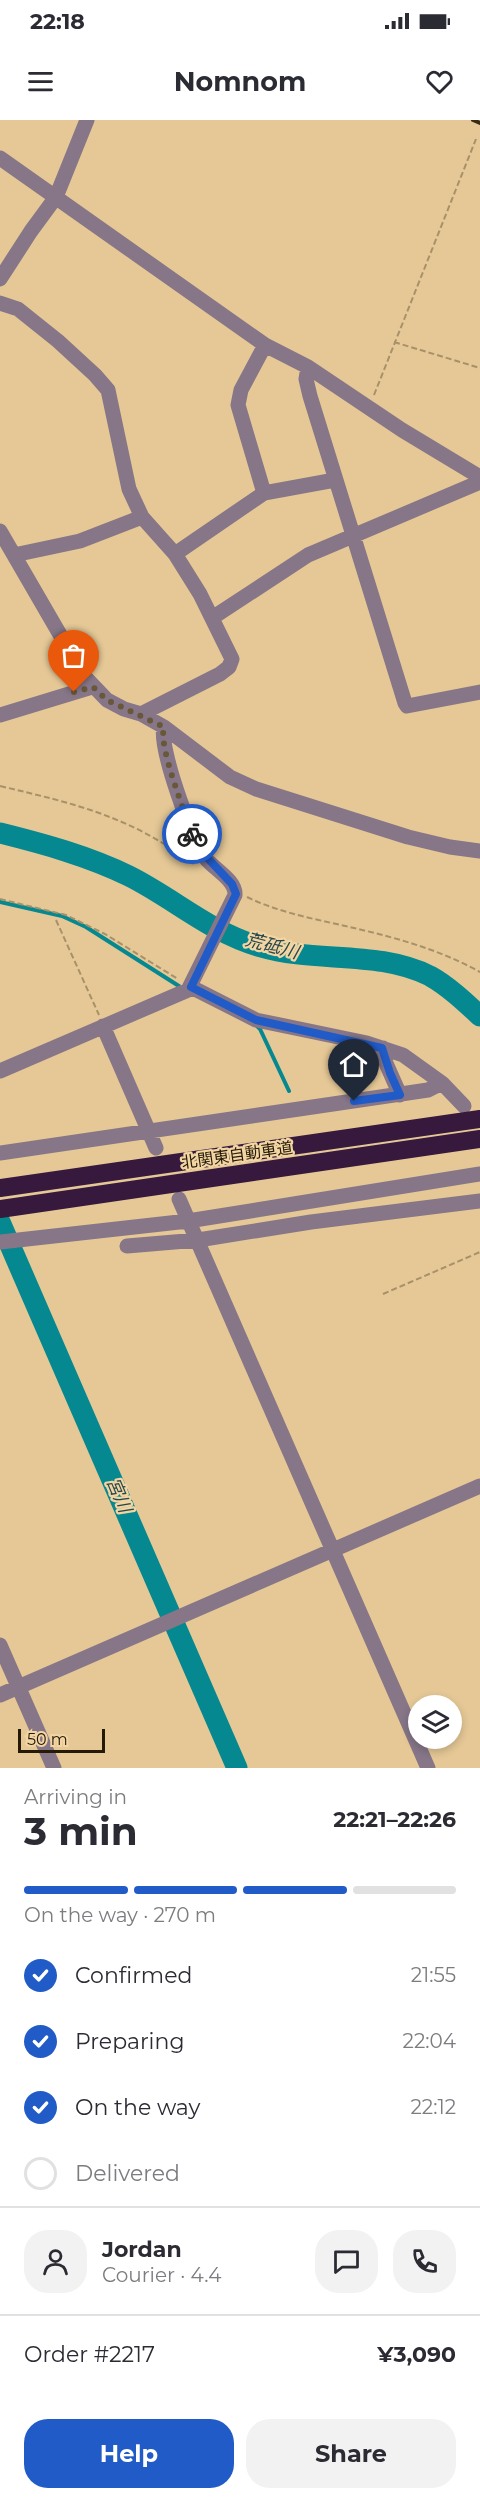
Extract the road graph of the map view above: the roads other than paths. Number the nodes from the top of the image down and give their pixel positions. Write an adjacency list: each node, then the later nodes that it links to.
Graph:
1 (87, 120): 3 (street)
2 (0, 158): 3 (street)
3 (56, 197): 4 (street); 6 (street)
4 (0, 279)
5 (0, 303): 12 (street)
6 (265, 345): 7 (street); 11 (street)
7 (308, 367): 8 (street); 9 (street)
8 (480, 477)
9 (335, 480): 11 (street); 14 (street)
10 (480, 482): 14 (street)
11 (264, 493): 15 (street)
12 (142, 517): 15 (street); 16 (street)
13 (0, 531): 16 (street)
14 (353, 535): 17 (street); 19 (street)
15 (175, 554): 17 (street)
16 (14, 555): 18 (street)
17 (212, 618): 20 (street)
18 (93, 687): 20 (street); 21 (street)
19 (480, 692)
20 (141, 714): 22 (street)
21 (0, 715)
22 (164, 727): 23 (street); 24 (street)
23 (480, 851)
24 (194, 980): 25 (street); 26 (street)
25 (104, 1026): 27 (street); 32 (street)
26 (382, 1048): 28 (street); 29 (street)
27 (0, 1071)
28 (442, 1083): 29 (street); 30 (street)
29 (400, 1095): 32 (street)
30 (464, 1106)
31 (480, 1119): 37 (highway, 北関東自動車道)
32 (150, 1131): 34 (street); 35 (street)
33 (480, 1139): 40 (highway, 北関東自動車道)
34 (156, 1148)
35 (0, 1153)
36 (480, 1174): 41 (street)
37 (9, 1187)
38 (179, 1199): 41 (street)
39 (480, 1201): 42 (street)
40 (0, 1209)
41 (188, 1221): 42 (street); 43 (street)
42 (198, 1240): 44 (street); 46 (street)
43 (0, 1242)
44 (128, 1246)
45 (480, 1486): 46 (street)
46 (333, 1550): 48 (street); 51 (street)
47 (0, 1645): 48 (street)
48 (18, 1687): 49 (street); 50 (street)
49 (0, 1695)
50 (54, 1768)
51 (428, 1768)

